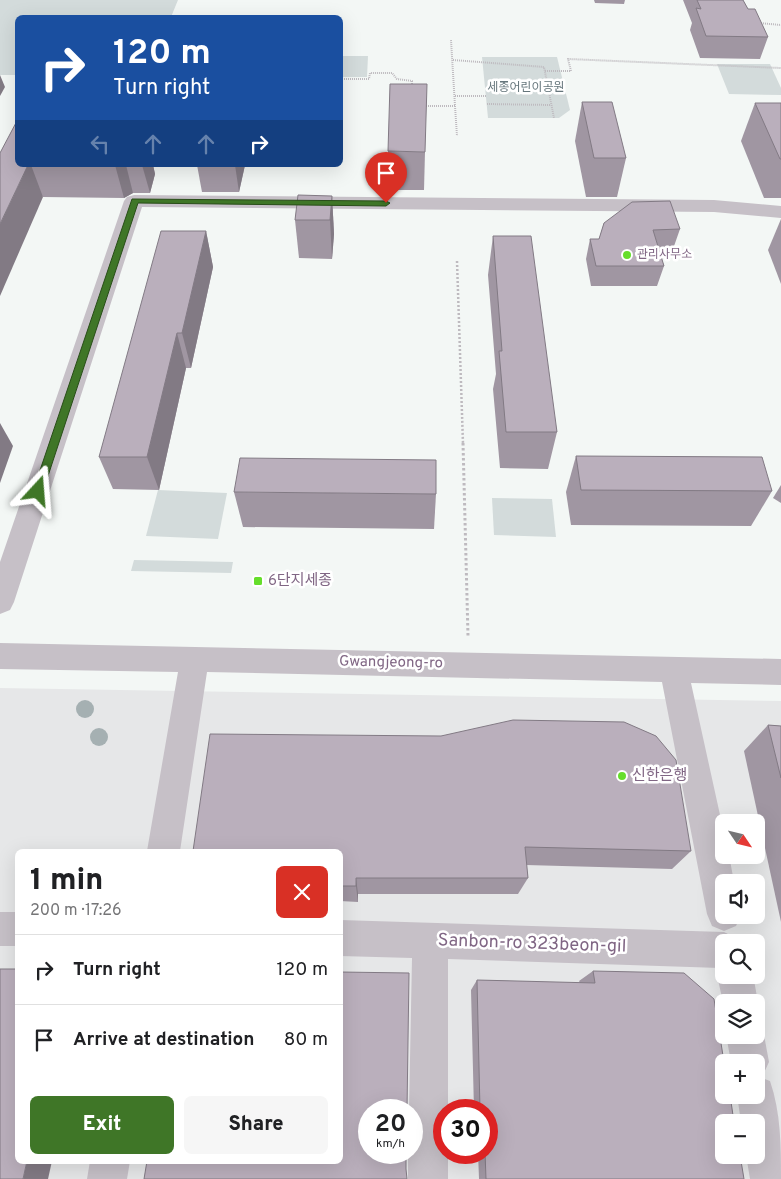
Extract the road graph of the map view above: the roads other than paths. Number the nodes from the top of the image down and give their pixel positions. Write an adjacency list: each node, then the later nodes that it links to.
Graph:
1 (781, 212): 2 (street)
2 (0, 602)
3 (0, 656): 4 (street, Gwangjeong-ro)
4 (195, 659): 5 (street, Gwangjeong-ro); 7 (street)
5 (674, 670): 6 (street, Gwangjeong-ro); 8 (street)
6 (781, 672)
7 (163, 849)
8 (716, 874)
9 (0, 929): 10 (street)
10 (15, 929)
11 (343, 938): 12 (street, Sanbon-ro 323beon-gil)
12 (430, 941): 13 (street, Sanbon-ro 323beon-gil); 17 (street)
13 (715, 950)
14 (758, 1104): 18 (street)
15 (110, 1164): 16 (street)
16 (107, 1179)
17 (428, 1179)
18 (770, 1179)

